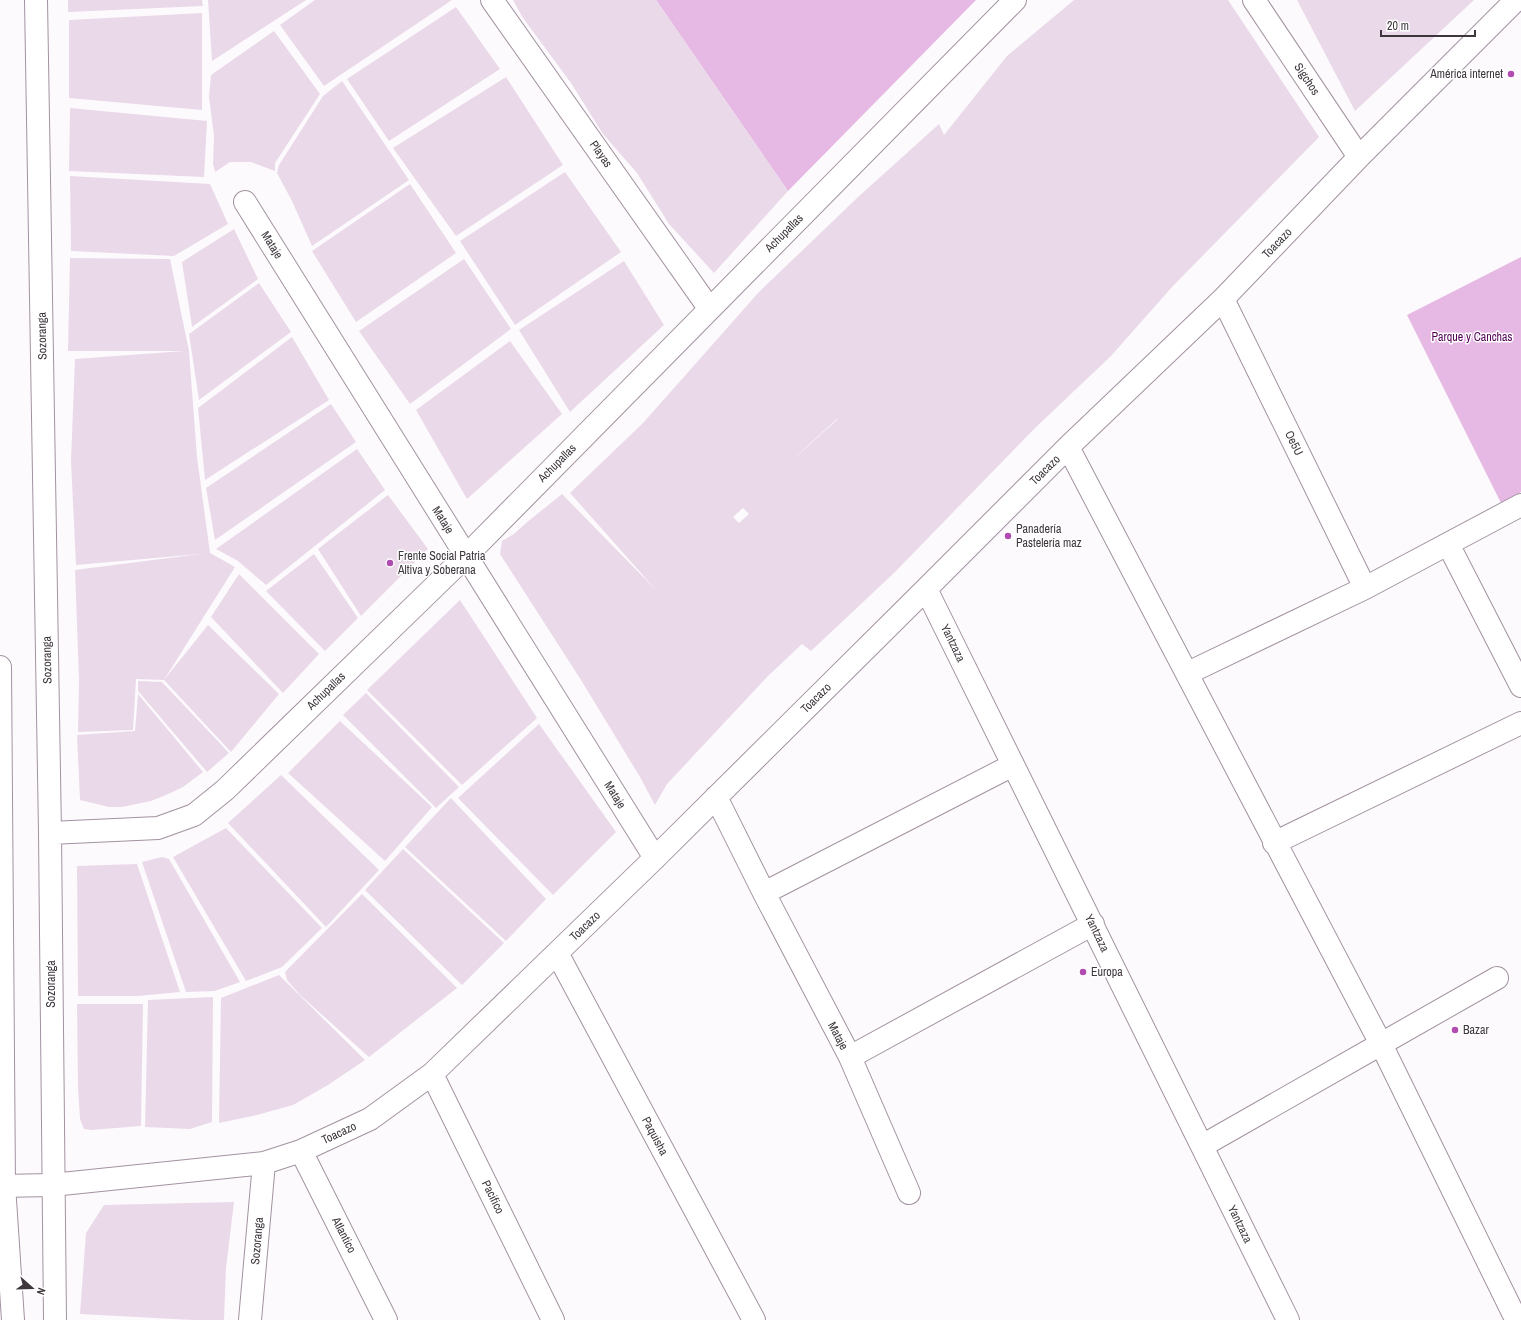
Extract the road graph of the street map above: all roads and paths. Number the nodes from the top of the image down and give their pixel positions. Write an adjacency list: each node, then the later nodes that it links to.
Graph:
1 (36, 0): 22 (street, Sozoranga)
2 (492, 0): 9 (street, Playas)
3 (1015, 0): 9 (street, Achupallas)
4 (1254, 0): 6 (street, Sigchos)
5 (1516, 0): 6 (street, Toacazo)
6 (1359, 158): 8 (street, Toacazo)
7 (244, 202): 13 (street, Mataje)
8 (1223, 299): 10 (street, Toacazo); 14 (street, Oe5U)
9 (709, 308): 13 (street, Achupallas)
10 (1068, 447): 15 (street, Toacazo); 17 (street)
11 (1521, 505): 12 (street)
12 (1448, 544): 14 (street); 18 (street)
13 (466, 556): 22 (street, Achupallas); 24 (street, Mataje)
14 (1365, 588): 17 (street)
15 (926, 590): 20 (street, Yantzaza); 21 (street, Toacazo)
16 (0, 666): 35 (street)
17 (1188, 673): 23 (street)
18 (1521, 686)
19 (1521, 723): 23 (street)
20 (1013, 765): 25 (street); 26 (street, Yantzaza)
21 (716, 797): 24 (street, Toacazo); 25 (street, Mataje)
22 (50, 833): 36 (street, Sozoranga)
23 (1274, 842): 29 (street)
24 (655, 858): 27 (street, Toacazo)
25 (764, 893): 30 (street, Mataje)
26 (1093, 924): 30 (street); 32 (street, Yantzaza)
27 (557, 953): 31 (street, Toacazo); 44 (street, Paquisha)
28 (1497, 978): 29 (street)
29 (1381, 1044): 32 (street); 38 (street)
30 (850, 1057): 37 (street, Mataje)
31 (432, 1074): 33 (street, Toacazo); 43 (street, Pacifico)
32 (1202, 1146): 45 (street, Yantzaza)
33 (301, 1150): 34 (street, Toacazo); 42 (street, Atlantico)
34 (264, 1163): 36 (street, Toacazo); 41 (street, Sozoranga)
35 (2, 1185): 36 (street, Toacazo); 39 (street)
36 (52, 1185): 40 (street, Sozoranga)
37 (909, 1193)
38 (1511, 1314)
39 (13, 1320)
40 (55, 1320)
41 (250, 1320)
42 (386, 1320)
43 (553, 1320)
44 (754, 1320)
45 (1288, 1320)

